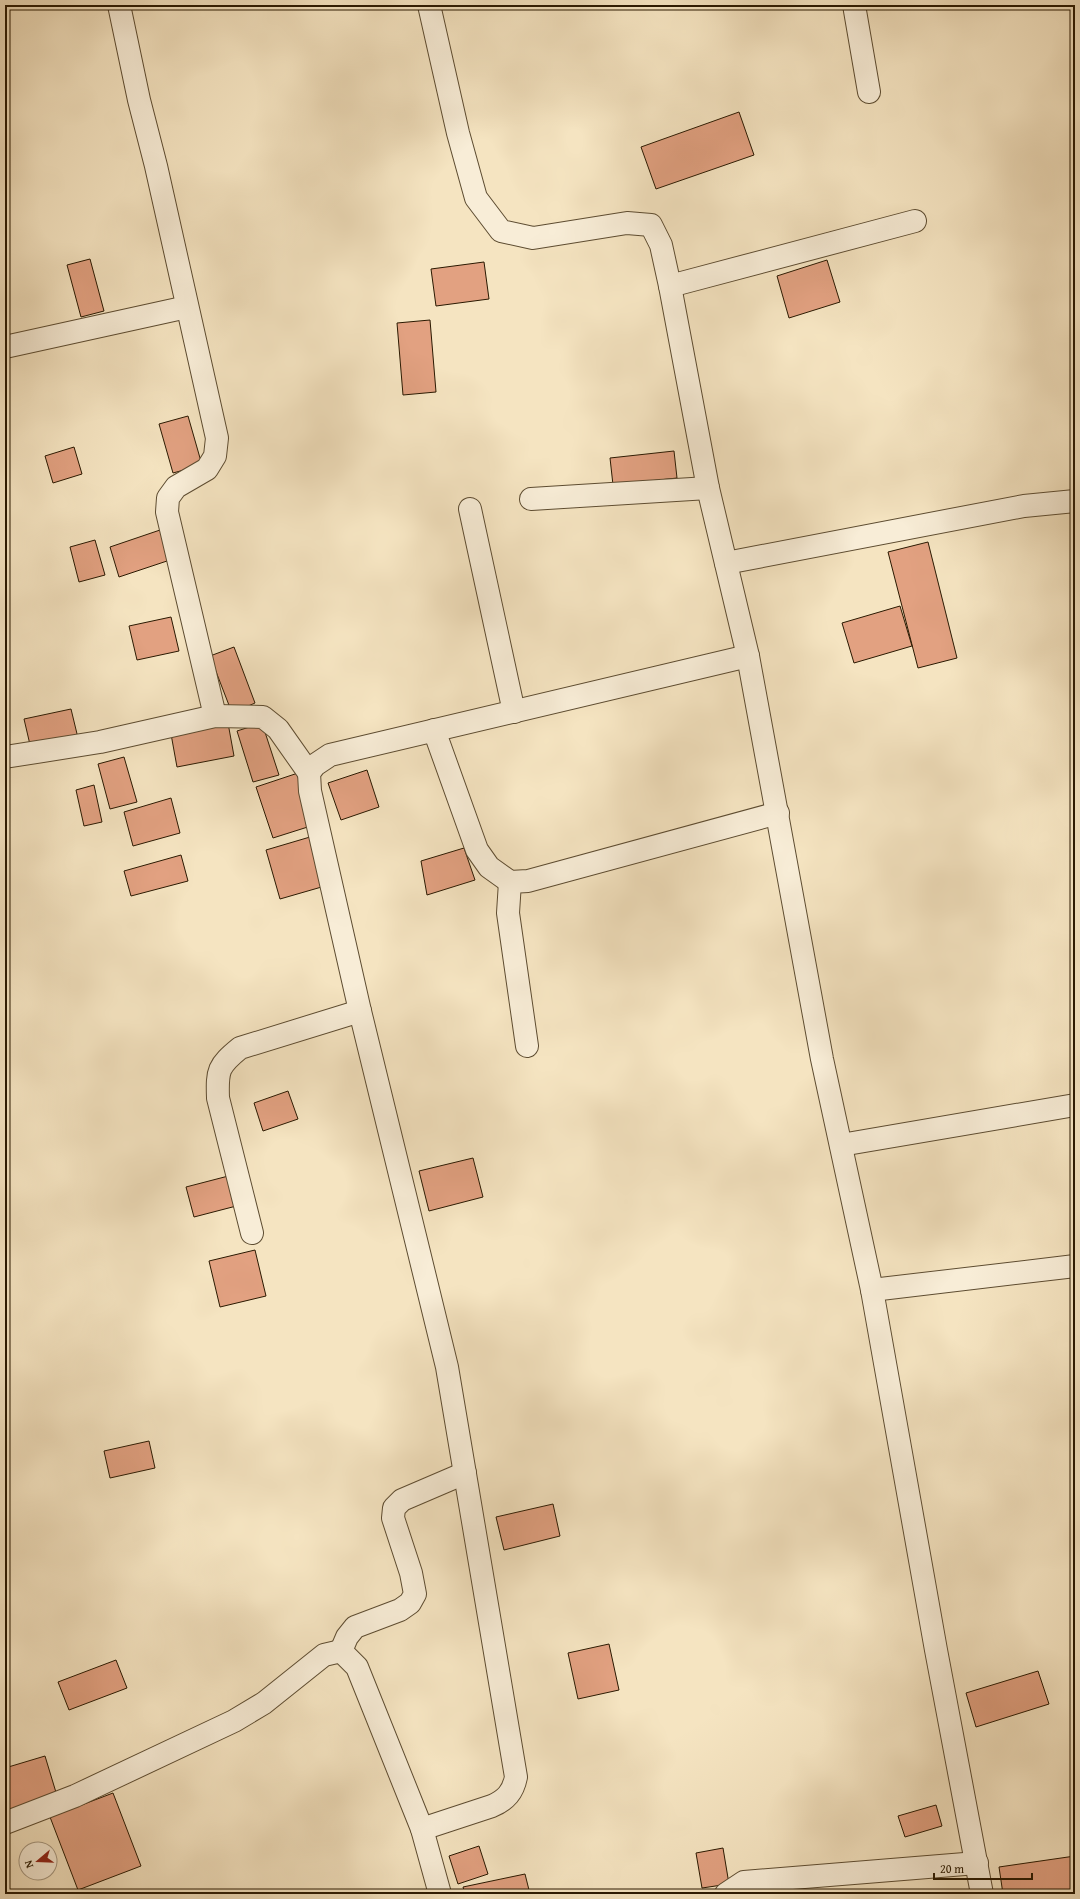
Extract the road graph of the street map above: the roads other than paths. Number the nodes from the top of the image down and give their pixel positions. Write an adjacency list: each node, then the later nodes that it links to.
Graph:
1 (119, 5): 7 (street)
2 (429, 5): 6 (street)
3 (854, 5): 4 (street)
4 (869, 92)
5 (915, 221): 6 (street)
6 (670, 286): 9 (street)
7 (187, 307): 8 (street); 16 (street)
8 (5, 347)
9 (708, 488): 10 (street); 13 (street)
10 (531, 499)
11 (1075, 501): 13 (street)
12 (470, 509): 15 (street)
13 (726, 563): 14 (street)
14 (748, 656): 15 (street); 20 (street)
15 (514, 712): 17 (street)
16 (215, 716): 18 (street); 19 (street)
17 (434, 730): 19 (street); 21 (street)
18 (5, 757)
19 (309, 773): 22 (street)
20 (778, 813): 21 (street); 25 (street)
21 (510, 882): 23 (street)
22 (360, 1011): 26 (street); 29 (street)
23 (527, 1046)
24 (1075, 1105): 25 (street)
25 (841, 1145): 28 (street)
26 (252, 1233)
27 (1075, 1266): 28 (street)
28 (872, 1290): 33 (street)
29 (465, 1473): 30 (street); 32 (street)
30 (341, 1651): 31 (street); 32 (street)
31 (5, 1823)
32 (422, 1828): 34 (street)
33 (977, 1863): 35 (street); 36 (street)
34 (440, 1894)
35 (726, 1894)
36 (982, 1894)

